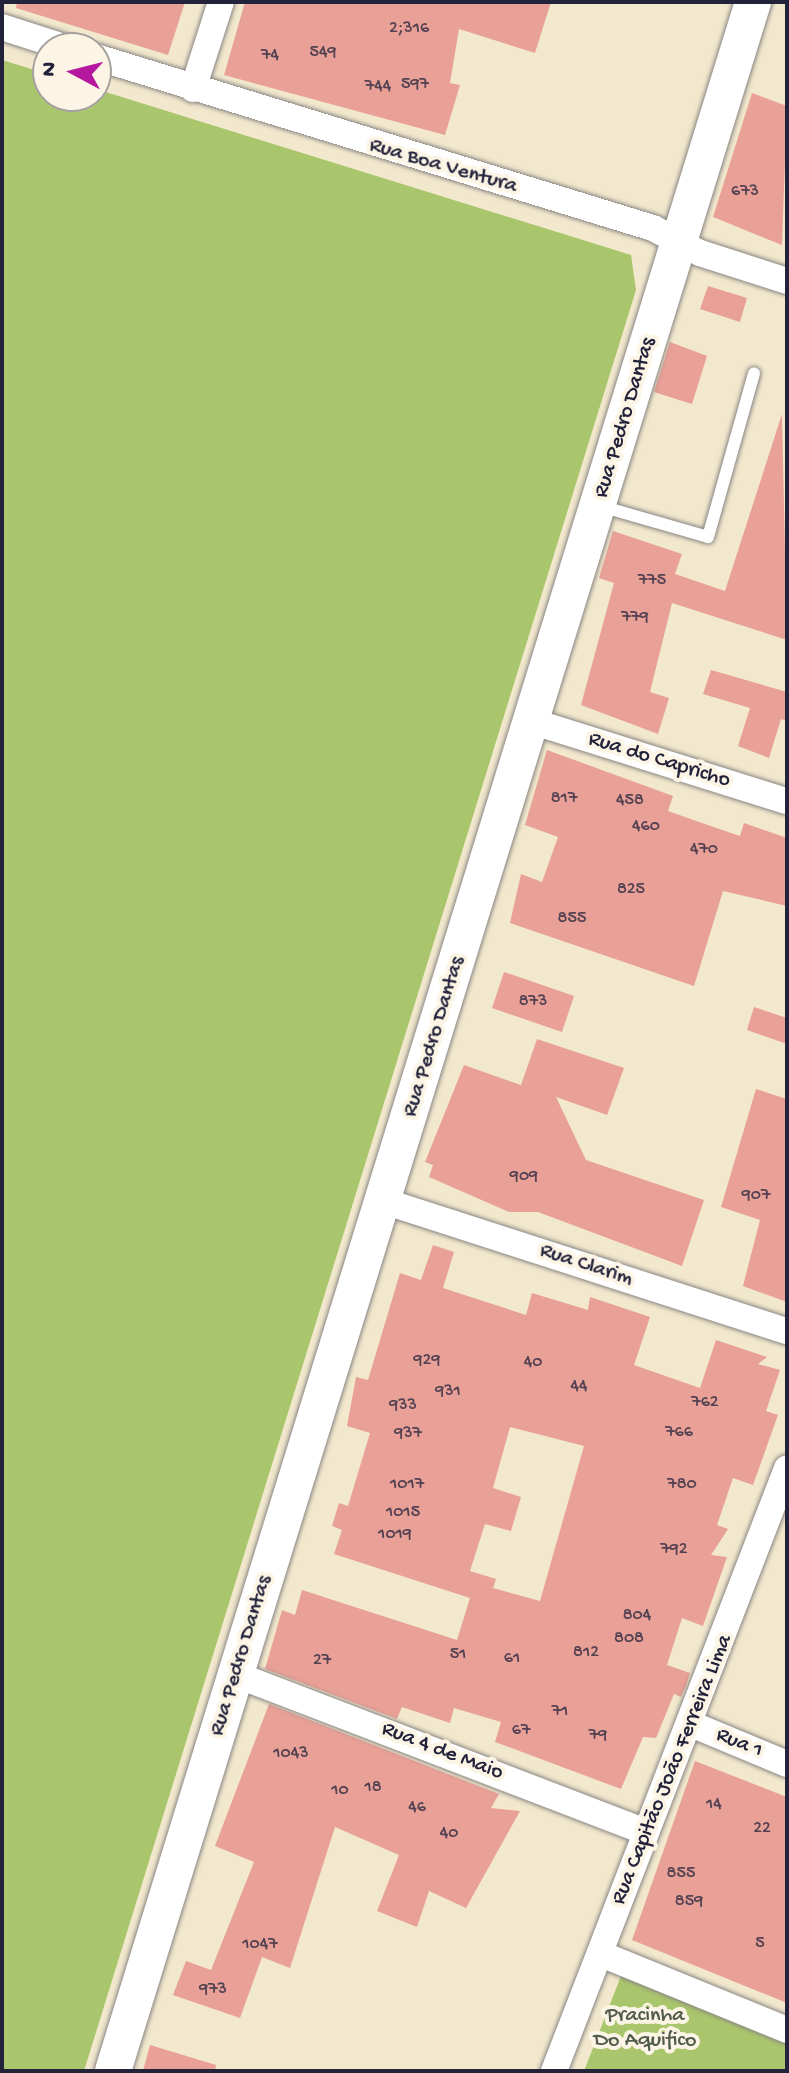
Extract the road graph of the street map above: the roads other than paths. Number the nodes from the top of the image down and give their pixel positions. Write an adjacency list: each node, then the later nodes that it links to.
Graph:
1 (221, 2): 6 (street)
2 (753, 2): 7 (main road, Rua Pedro Dantas)
3 (2, 27): 4 (street)
4 (32, 37)
5 (112, 62): 6 (street, Rua Boa Ventura)
6 (193, 89): 7 (street, Rua Boa Ventura)
7 (680, 242): 8 (street, Rua Boa Ventura); 10 (main road, Rua Pedro Dantas)
8 (787, 281)
9 (754, 373): 10 (lane)
10 (600, 506): 11 (main road, Rua Pedro Dantas)
11 (531, 721): 12 (street, Rua do Capricho); 13 (main road, Rua Pedro Dantas)
12 (787, 801)
13 (384, 1201): 14 (street, Rua Clarim); 16 (main road, Rua Pedro Dantas)
14 (787, 1331)
15 (787, 1468): 17 (street, Rua Capitão João Ferreira Lima)
16 (237, 1675): 19 (street, Rua 4 de Maio); 22 (main road, Rua Pedro Dantas)
17 (691, 1724): 18 (street, Rua 1); 19 (street, Rua Capitão João Ferreira Lima)
18 (787, 1764)
19 (646, 1832): 20 (street, Rua Capitão João Ferreira Lima)
20 (601, 1954): 21 (street); 23 (street, Rua Capitão João Ferreira Lima)
21 (787, 2030)
22 (113, 2071)
23 (554, 2071)

